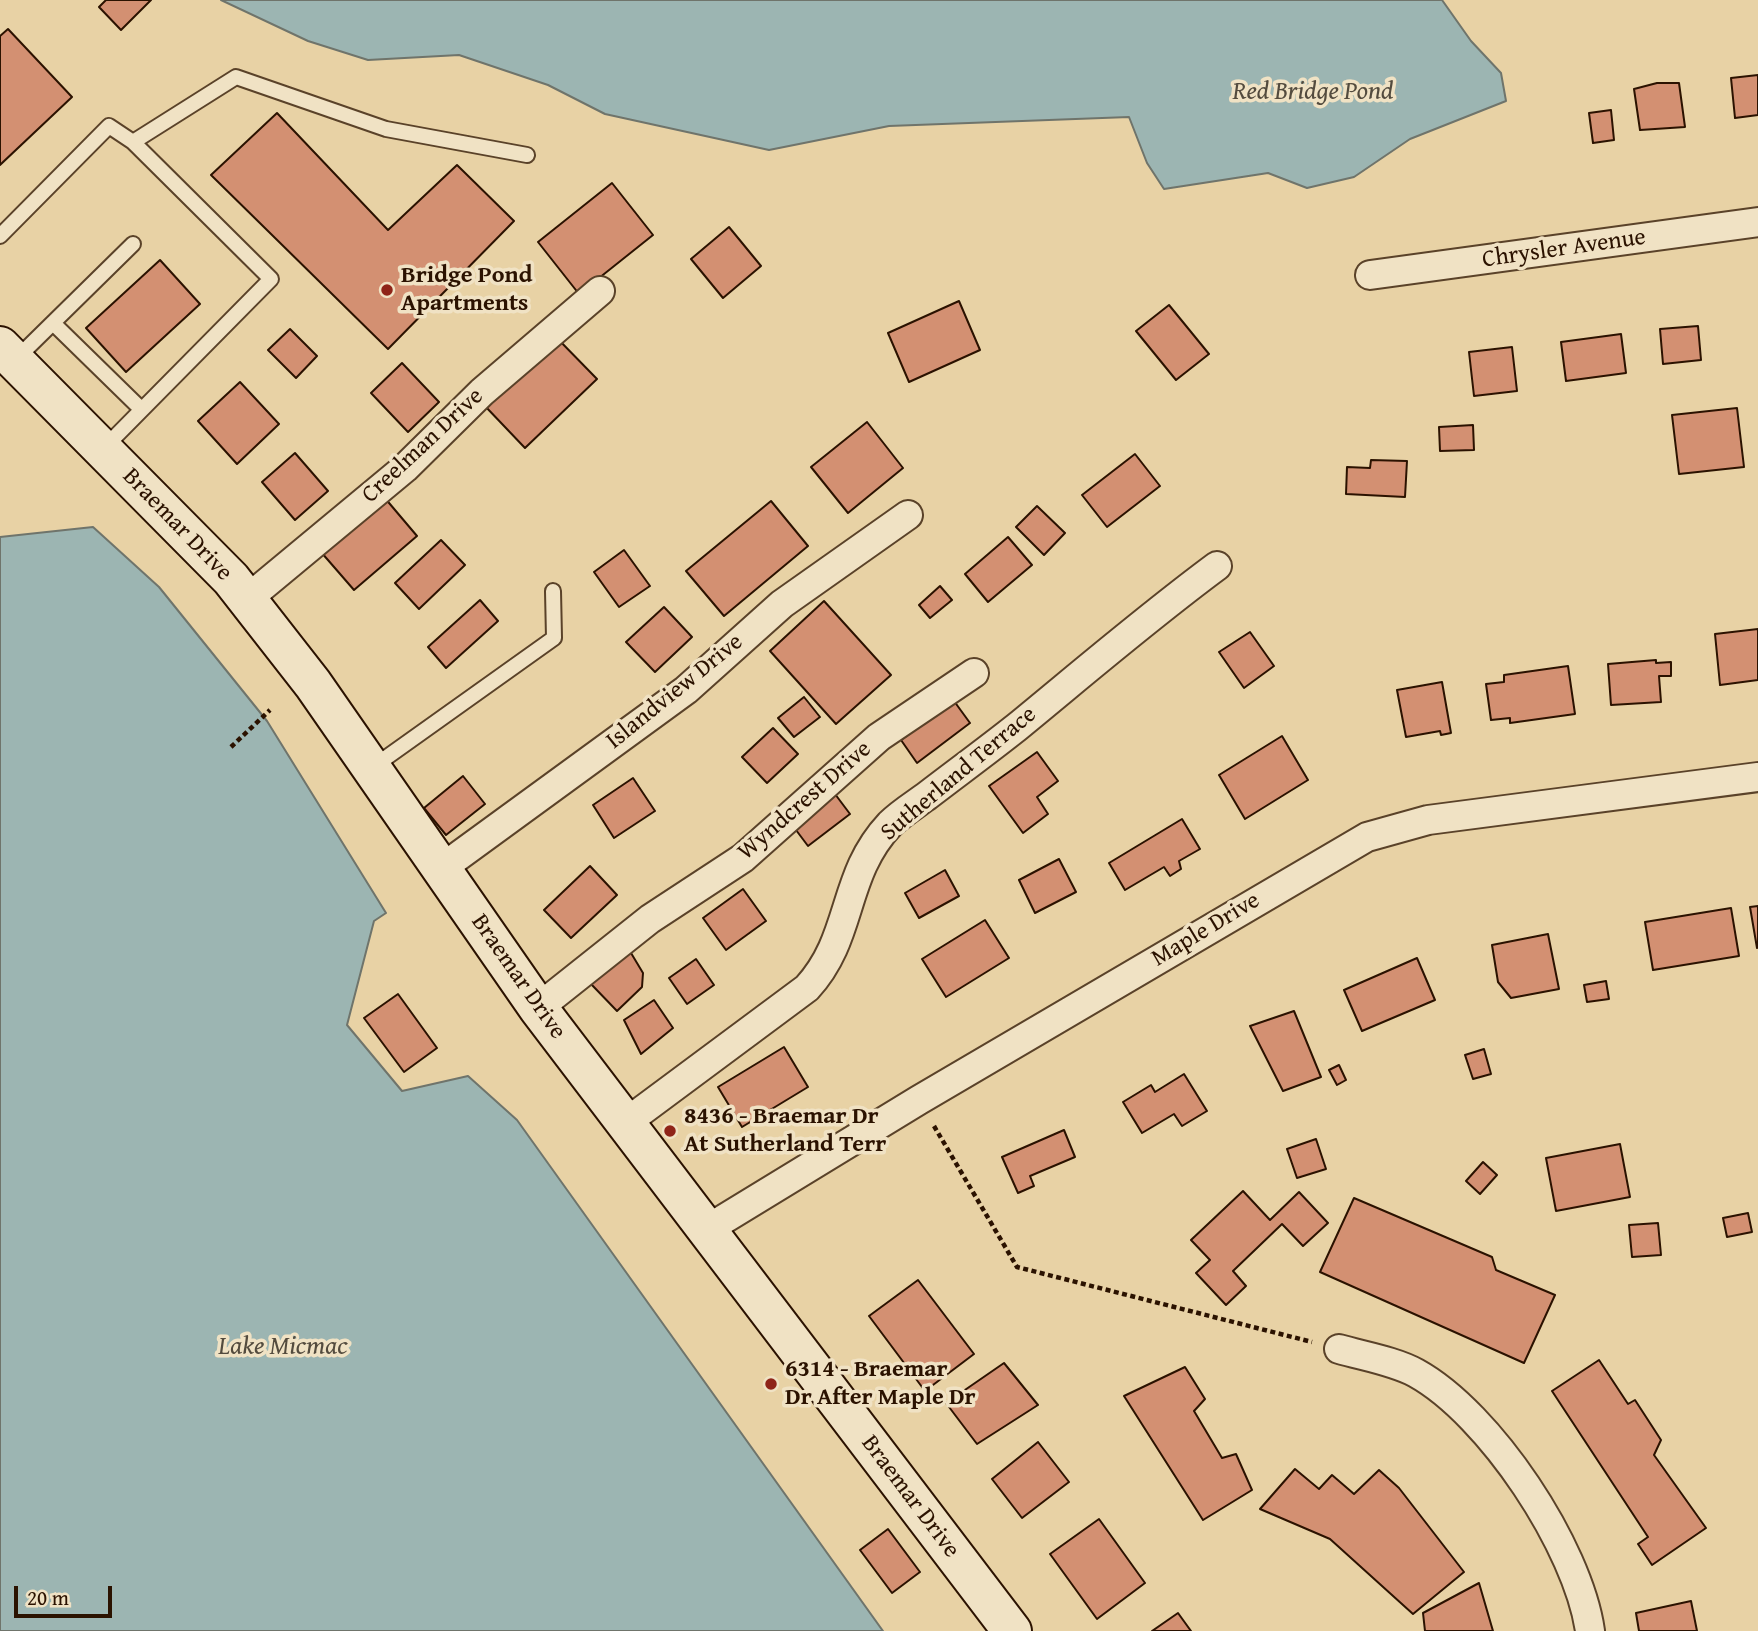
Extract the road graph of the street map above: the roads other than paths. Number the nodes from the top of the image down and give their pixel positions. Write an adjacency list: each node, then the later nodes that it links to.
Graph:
1 (133, 142): 2 (lane); 4 (lane); 10 (lane)
2 (527, 155)
3 (1758, 222): 6 (street, Chrysler Avenue)
4 (0, 236)
5 (133, 244): 8 (lane)
6 (1370, 275)
7 (600, 291): 15 (street, Creelman Drive)
8 (53, 323): 9 (lane); 10 (lane)
9 (7, 353): 11 (main road, Braemar Drive)
10 (141, 409): 11 (lane)
11 (103, 449): 15 (main road, Braemar Drive)
12 (908, 515): 19 (street, Islandview Drive)
13 (1217, 566): 21 (street, Sutherland Terrace)
14 (553, 591): 17 (lane)
15 (246, 600): 17 (main road, Braemar Drive)
16 (974, 673): 20 (street, Wyndcrest Drive)
17 (372, 768): 19 (main road, Braemar Drive)
18 (1758, 777): 22 (street, Maple Drive)
19 (442, 868): 20 (main road, Braemar Drive)
20 (538, 1008): 21 (main road, Braemar Drive)
21 (624, 1124): 22 (main road, Braemar Drive)
22 (706, 1230): 24 (main road, Braemar Drive)
23 (1339, 1349): 25 (street)
24 (1012, 1631)
25 (1591, 1631)

